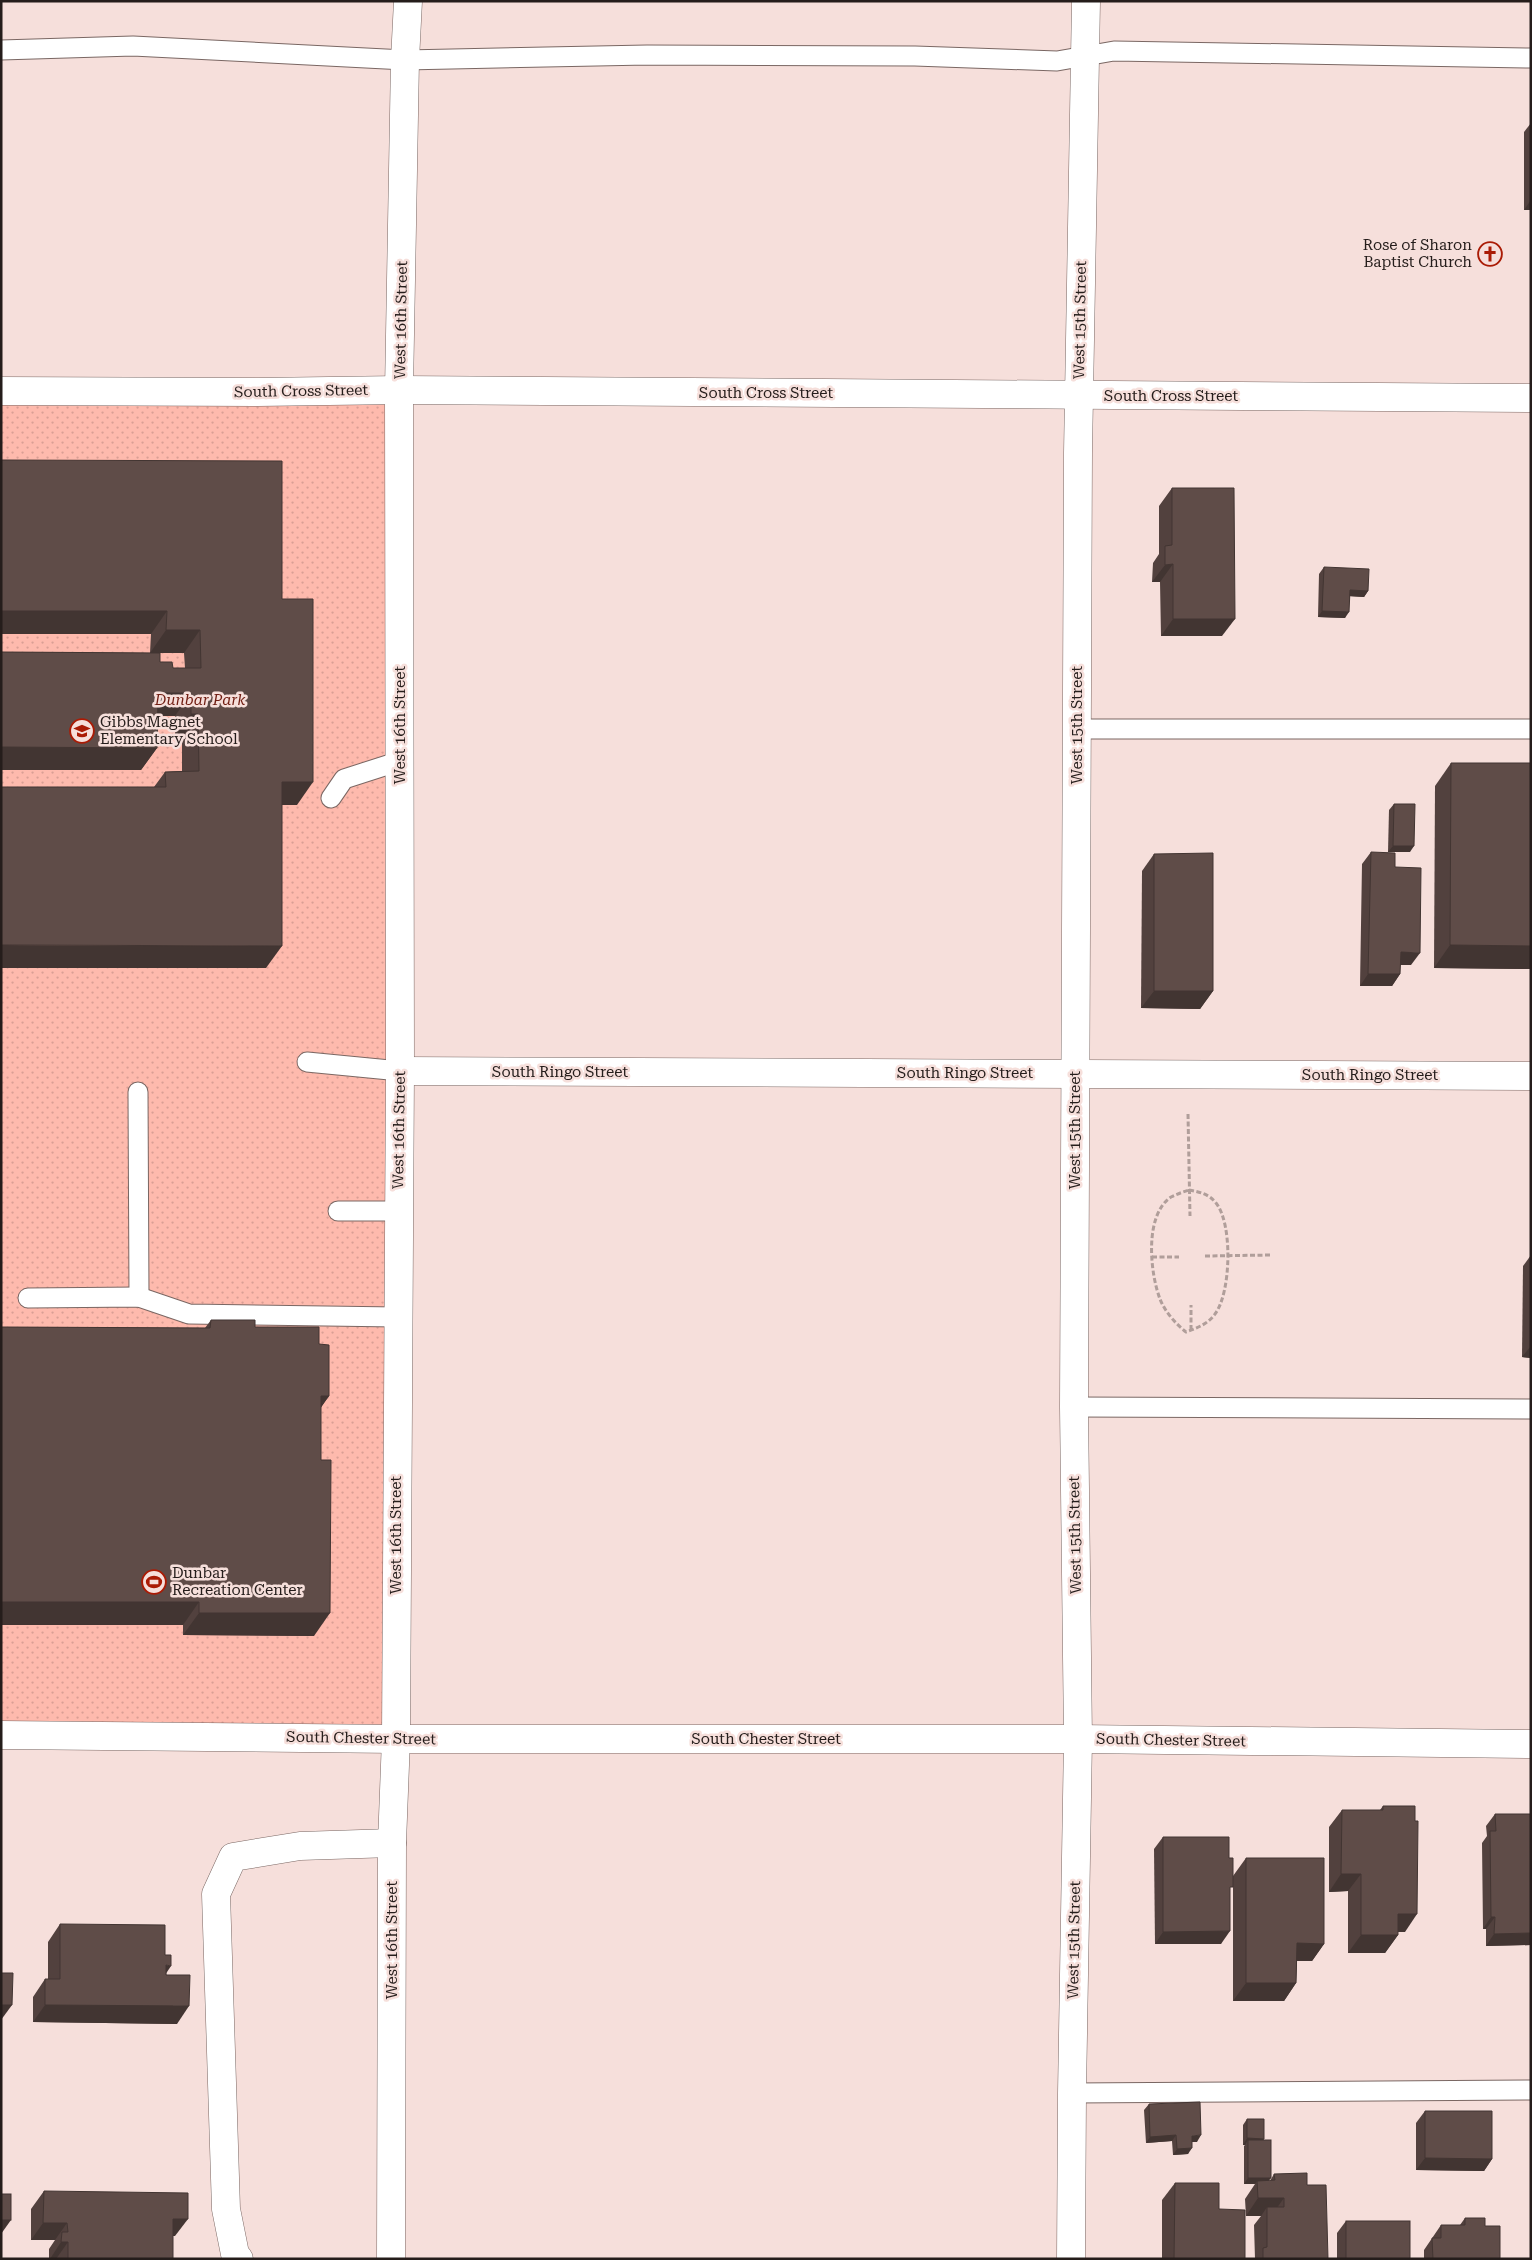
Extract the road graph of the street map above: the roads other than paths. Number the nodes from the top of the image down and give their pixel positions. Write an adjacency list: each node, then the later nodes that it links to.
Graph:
1 (408, 1): 6 (street, West 16th Street)
2 (1086, 1): 4 (street, West 15th Street)
3 (1, 50): 6 (lane)
4 (1085, 56): 5 (lane); 6 (lane); 9 (street, West 15th Street)
5 (1531, 58)
6 (405, 60): 7 (street, West 16th Street)
7 (399, 390): 8 (street, South Cross Street); 9 (street, South Cross Street); 13 (street, West 16th Street)
8 (1, 392)
9 (1079, 395): 10 (street, South Cross Street); 11 (street, West 15th Street)
10 (1531, 398)
11 (1077, 729): 12 (lane); 17 (street, West 15th Street)
12 (1531, 729)
13 (400, 761): 14 (lane); 16 (street, West 16th Street)
14 (331, 798)
15 (308, 1062): 16 (lane)
16 (400, 1071): 17 (street, South Ringo Street); 21 (street, West 16th Street)
17 (1075, 1073): 18 (street, South Ringo Street); 25 (street, West 15th Street)
18 (1531, 1076)
19 (138, 1092): 22 (lane)
20 (338, 1211): 21 (lane)
21 (398, 1211): 24 (street, West 16th Street)
22 (139, 1297): 23 (lane); 24 (lane)
23 (28, 1298)
24 (397, 1317): 28 (street, West 16th Street)
25 (1074, 1407): 26 (lane); 29 (street, West 15th Street)
26 (1531, 1409)
27 (1, 1735): 28 (street, South Chester Street)
28 (396, 1739): 29 (street, South Chester Street); 31 (street, West 16th Street)
29 (1078, 1739): 30 (street, South Chester Street); 33 (street, West 15th Street)
30 (1531, 1744)
31 (392, 1843): 34 (street); 35 (street, West 16th Street)
32 (1531, 2090): 33 (lane)
33 (1072, 2093): 36 (street, West 15th Street)
34 (239, 2259)
35 (391, 2259)
36 (1071, 2259)

